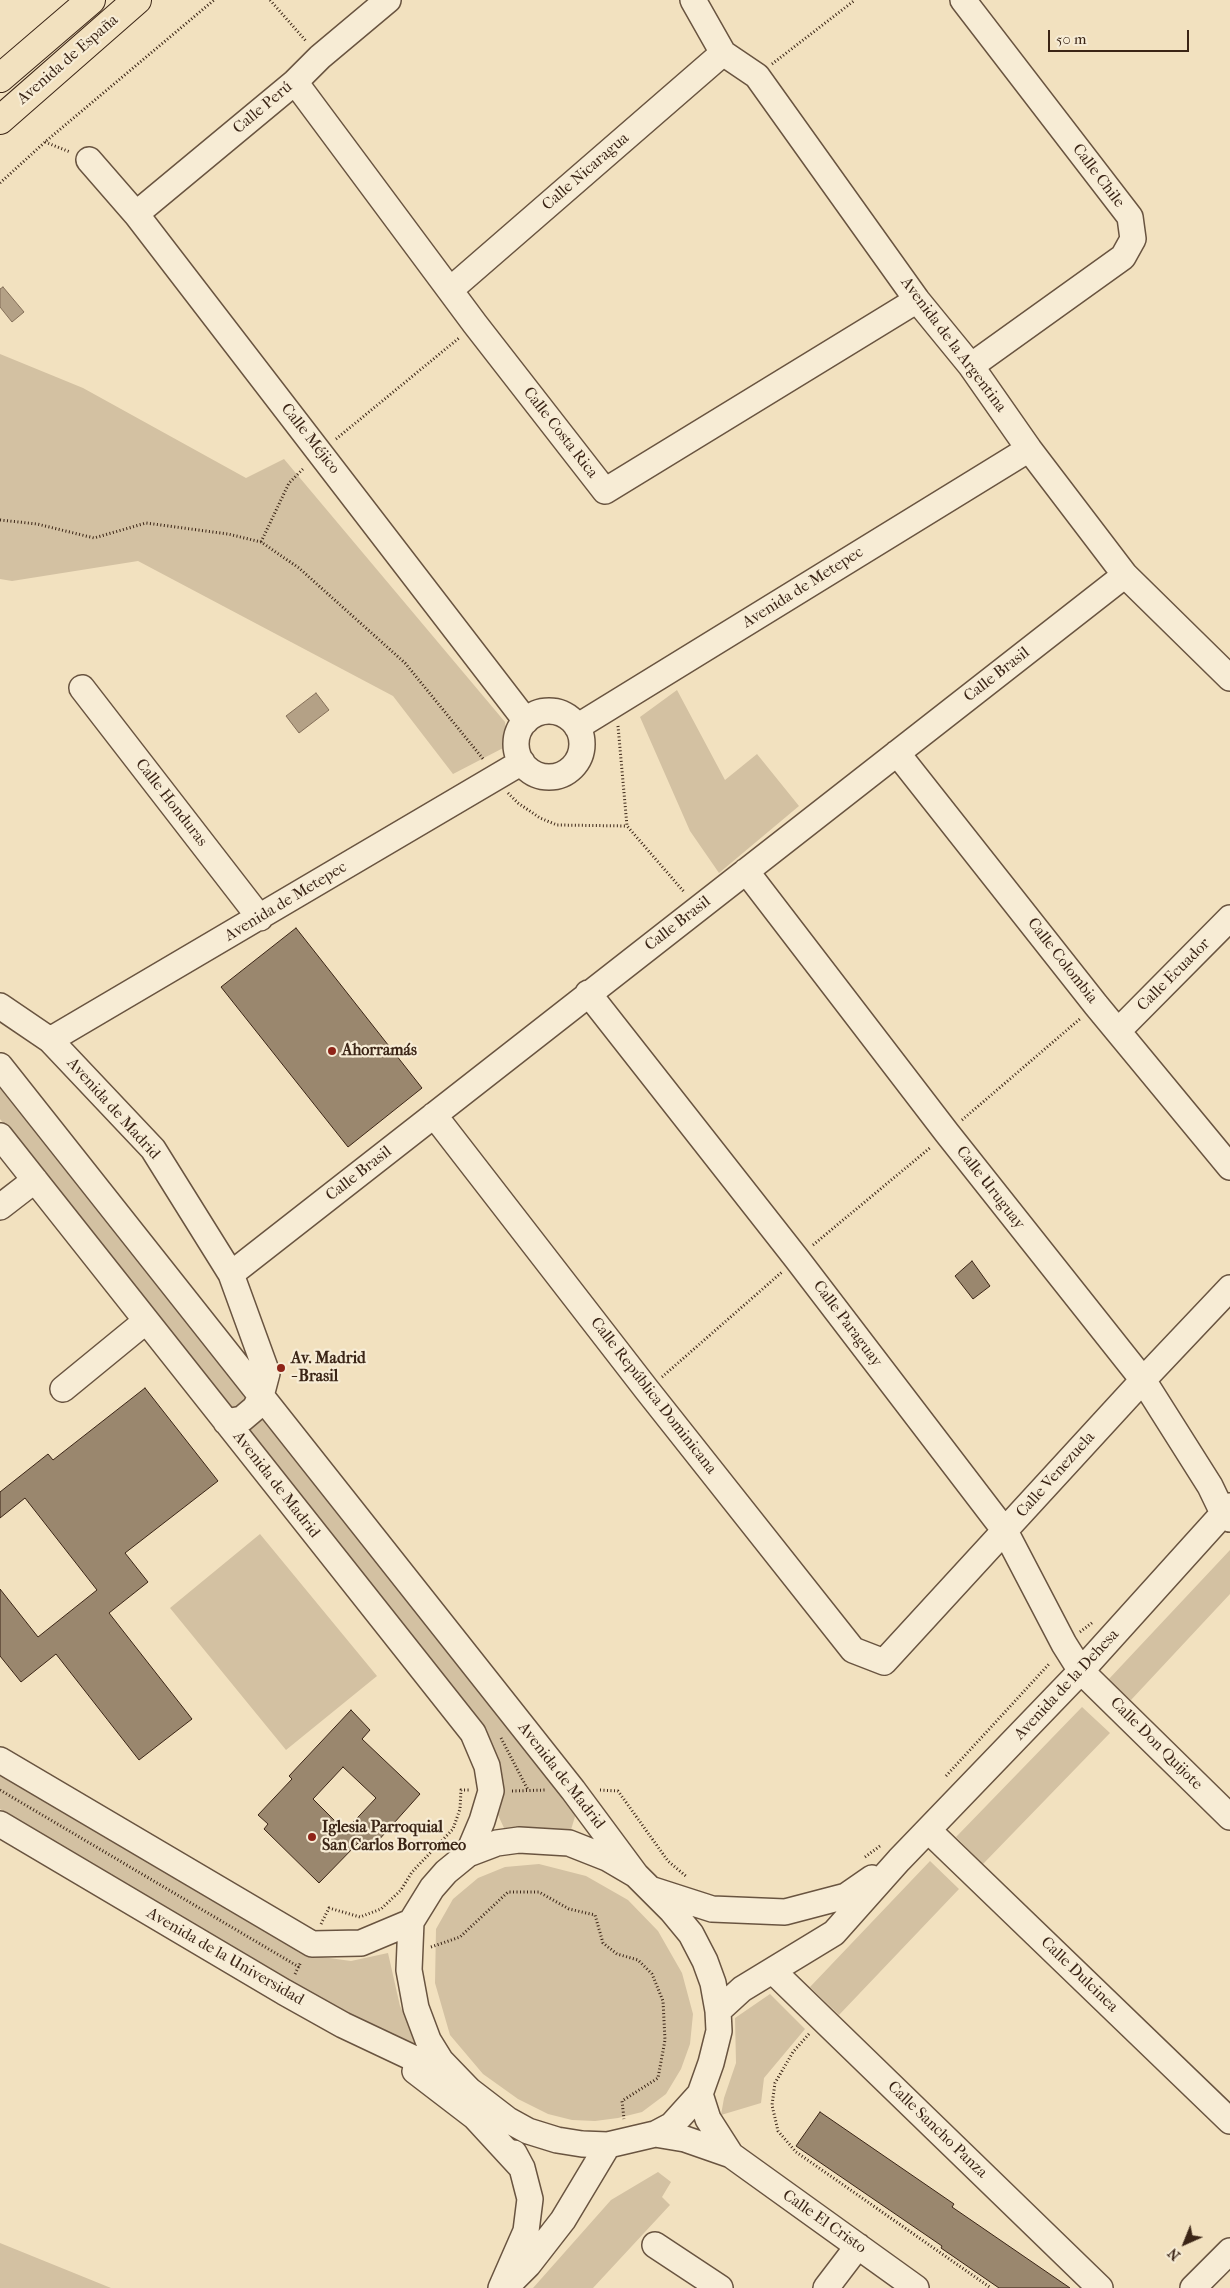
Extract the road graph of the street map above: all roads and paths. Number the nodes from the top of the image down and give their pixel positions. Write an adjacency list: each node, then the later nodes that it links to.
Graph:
1 (91, 0): 12 (main road, Avenida de España)
2 (137, 0): 14 (main road, Avenida de España)
3 (214, 0): 15 (path)
4 (270, 0): 10 (path)
5 (388, 0): 10 (street, Calle Perú)
6 (694, 0): 9 (street, Avenida de la Argentina)
7 (855, 0): 11 (path)
8 (964, 0): 22 (street, Calle Chile)
9 (723, 53): 11 (street, Avenida de la Argentina); 19 (street, Calle Nicaragua)
10 (320, 57): 13 (street, Calle Perú)
11 (757, 76): 20 (street, Avenida de la Argentina)
12 (0, 78)
13 (295, 82): 18 (street, Calle Perú); 19 (street, Calle Costa Rica)
14 (0, 120)
15 (45, 142): 16 (path); 17 (path)
16 (90, 160): 18 (street, Calle Méjico)
17 (0, 183)
18 (136, 214): 24 (street, Calle Méjico)
19 (450, 290): 21 (street, Calle Costa Rica)
20 (917, 300): 21 (street, Calle Costa Rica); 22 (street, Avenida de la Argentina)
21 (475, 324): 24 (path)
22 (971, 366): 23 (street, Avenida de la Argentina)
23 (1029, 449): 27 (street, Avenida de la Argentina); 30 (street, Avenida de Metepec)
24 (321, 452): 26 (path); 31 (street, Calle Méjico)
25 (0, 520): 26 (path)
26 (261, 542): 35 (path)
27 (1125, 575): 28 (street, Avenida de la Argentina); 33 (street, Calle Brasil)
28 (1230, 678)
29 (82, 688): 39 (street, Calle Honduras)
30 (608, 708): 32 (street, Avenida de Metepec); 36 (path)
31 (526, 721): 32 (street); 34 (street)
32 (577, 727): 34 (street)
33 (897, 753): 37 (street, Calle Brasil); 42 (street, Calle Colombia)
34 (522, 762): 35 (street, Avenida de Metepec)
35 (497, 777): 36 (path); 39 (street, Avenida de Metepec)
36 (627, 826): 38 (path)
37 (746, 871): 38 (street, Calle Brasil); 48 (street, Calle Uruguay)
38 (698, 909): 41 (street, Calle Brasil)
39 (260, 918): 45 (street, Avenida de Metepec)
40 (1230, 918): 44 (street, Calle Ecuador)
41 (588, 994): 47 (street, Calle Brasil); 53 (street, Calle Paraguay)
42 (1096, 1005): 44 (street, Calle Colombia); 48 (path)
43 (0, 1006): 45 (street, Avenida de Madrid)
44 (1118, 1031): 50 (street, Calle Colombia)
45 (50, 1040): 54 (street, Avenida de Madrid)
46 (0, 1066): 60 (street, Avenida de Madrid)
47 (434, 1115): 54 (street, Calle Brasil); 59 (street, Calle República Dominicana)
48 (947, 1133): 53 (path); 57 (street, Calle Uruguay)
49 (0, 1136): 51 (street, Avenida de Madrid)
50 (1230, 1167)
51 (35, 1180): 52 (street); 56 (street, Avenida de Madrid)
52 (0, 1207)
53 (797, 1259): 59 (path); 63 (street, Calle Paraguay)
54 (231, 1274): 60 (street, Avenida de Madrid)
55 (1230, 1288): 57 (street, Calle Venezuela)
56 (146, 1321): 58 (street); 61 (street, Avenida de Madrid)
57 (1142, 1380): 62 (street, Calle Uruguay); 63 (street, Calle Venezuela)
58 (63, 1389)
59 (647, 1390): 66 (street, Calle República Dominicana)
60 (261, 1396): 61 (street); 71 (street, Avenida de Madrid)
61 (226, 1422): 72 (street, Avenida de Madrid)
62 (1228, 1512): 67 (street, Avenida de la Dehesa)
63 (1005, 1531): 65 (street, Calle Paraguay); 66 (street, Calle Venezuela)
64 (1098, 1617): 65 (path)
65 (1064, 1644): 67 (street, Calle Paraguay); 69 (path)
66 (884, 1662)
67 (1081, 1671): 73 (street, Calle Don Quijote); 76 (street, Avenida de la Dehesa)
68 (0, 1760): 75 (street)
69 (945, 1778)
70 (0, 1790): 78 (path)
71 (573, 1790): 72 (path); 82 (path); 83 (street, Avenida de Madrid)
72 (490, 1791): 79 (street, Avenida de Madrid); 85 (path)
73 (1230, 1817)
74 (0, 1824): 81 (street, Avenida de la Universidad)
75 (119, 1830): 78 (path); 85 (street)
76 (928, 1830): 77 (street, Avenida de la Dehesa); 97 (street, Calle Dulcinea)
77 (893, 1851): 80 (path); 83 (street, Avenida de la Dehesa); 88 (street, Avenida de la Dehesa)
78 (107, 1854): 81 (path); 87 (path)
79 (468, 1854): 83 (street); 84 (street)
80 (864, 1858)
81 (93, 1879): 89 (street, Avenida de la Universidad)
82 (695, 1880)
83 (644, 1882): 90 (street)
84 (411, 1922): 85 (street); 93 (street)
85 (312, 1944): 87 (path)
86 (424, 1950): 96 (path)
87 (299, 1967): 89 (path)
88 (774, 1972): 90 (street, Avenida de la Dehesa); 91 (street, Calle Sancho Panza)
89 (284, 1992): 92 (street, Avenida de la Universidad)
90 (718, 2011): 94 (street)
91 (823, 2019): 109 (path); 110 (street, Calle Sancho Panza)
92 (344, 2025): 93 (street, Avenida de la Universidad); 101 (street)
93 (456, 2078): 95 (street)
94 (700, 2094): 98 (street); 100 (street, Calle El Cristo)
95 (487, 2106): 99 (street); 101 (street)
96 (631, 2121)
97 (1230, 2121)
98 (655, 2134): 99 (street); 100 (street, Calle El Cristo)
99 (608, 2145): 105 (street)
100 (731, 2156): 103 (street, Calle El Cristo)
101 (522, 2168): 105 (street)
102 (655, 2245): 106 (street)
103 (858, 2246): 107 (street); 108 (street, Calle El Cristo)
104 (1230, 2251): 111 (street)
105 (503, 2288)
106 (720, 2288)
107 (826, 2288)
108 (916, 2288)
109 (991, 2288)
110 (1100, 2288)
111 (1194, 2288)

